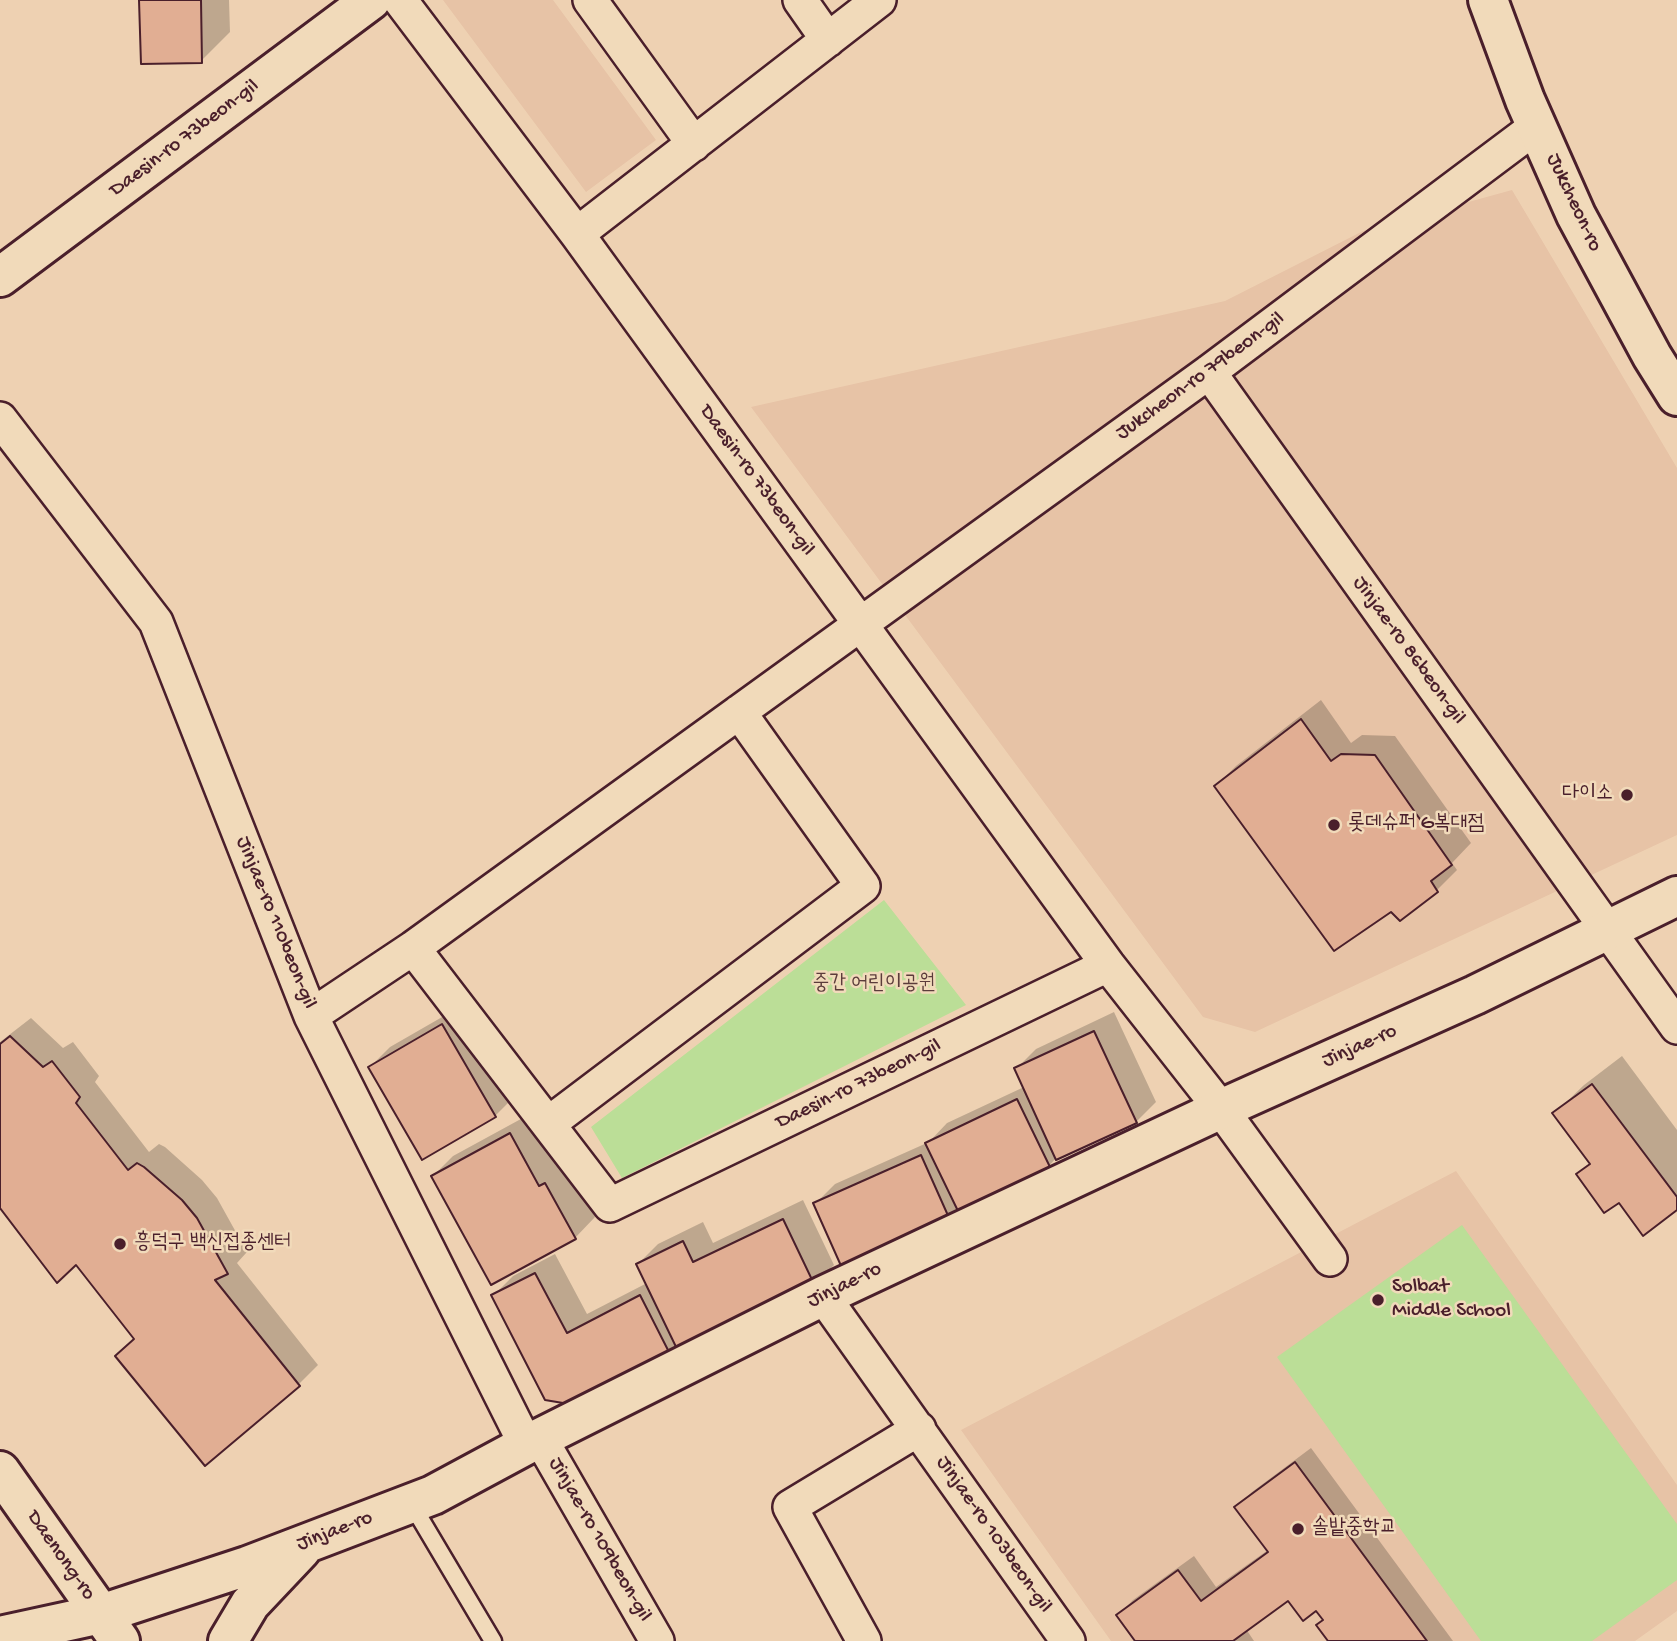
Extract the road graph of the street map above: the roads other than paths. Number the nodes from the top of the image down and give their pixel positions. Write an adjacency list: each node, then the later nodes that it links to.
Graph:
1 (371, 0): 11 (street, Daesin-ro 73beon-gil)
2 (400, 0): 10 (street, Daesin-ro 73beon-gil)
3 (590, 0): 9 (street)
4 (800, 0): 7 (street)
5 (879, 0): 7 (street)
6 (1488, 0): 8 (street, Jukcheon-ro)
7 (828, 40): 9 (street)
8 (1537, 126): 12 (street, Jukcheon-ro 79beon-gil); 13 (street, Jukcheon-ro)
9 (694, 144): 10 (street)
10 (577, 234): 15 (street, Daesin-ro 73beon-gil)
11 (0, 277)
12 (1209, 372): 15 (street, Jukcheon-ro 79beon-gil); 18 (street, Jinjae-ro 86beon-gil)
13 (1677, 396)
14 (0, 419): 21 (street, Jinjae-ro 110beon-gil)
15 (861, 625): 16 (street); 20 (street, Daesin-ro 73beon-gil)
16 (739, 712): 19 (street); 24 (street)
17 (1677, 896): 18 (street, Jinjae-ro)
18 (1607, 930): 22 (street, Jinjae-ro 86beon-gil); 23 (street, Jinjae-ro)
19 (413, 948): 21 (street); 24 (street)
20 (1108, 965): 23 (street, Daesin-ro 73beon-gil); 24 (street, Daesin-ro 73beon-gil)
21 (311, 1016): 28 (street, Jinjae-ro 110beon-gil)
22 (1677, 1027)
23 (1221, 1109): 25 (street, Daesin-ro 73beon-gil); 26 (street, Jinjae-ro)
24 (548, 1124)
25 (1330, 1259)
26 (823, 1296): 27 (street, Jinjae-ro 103beon-gil); 28 (street, Jinjae-ro)
27 (919, 1429): 37 (street); 38 (street, Jinjae-ro 103beon-gil)
28 (533, 1442): 30 (street, Jinjae-ro); 36 (street, Jinjae-ro 109beon-gil)
29 (0, 1471): 32 (street, Daenong-ro)
30 (411, 1503): 31 (street, Jinjae-ro); 35 (lane)
31 (307, 1544): 32 (street, Jinjae-ro); 34 (street)
32 (110, 1628): 33 (street, Jinjae-ro)
33 (0, 1636)
34 (228, 1641)
35 (493, 1641)
36 (657, 1641)
37 (864, 1641)
38 (1068, 1641)

